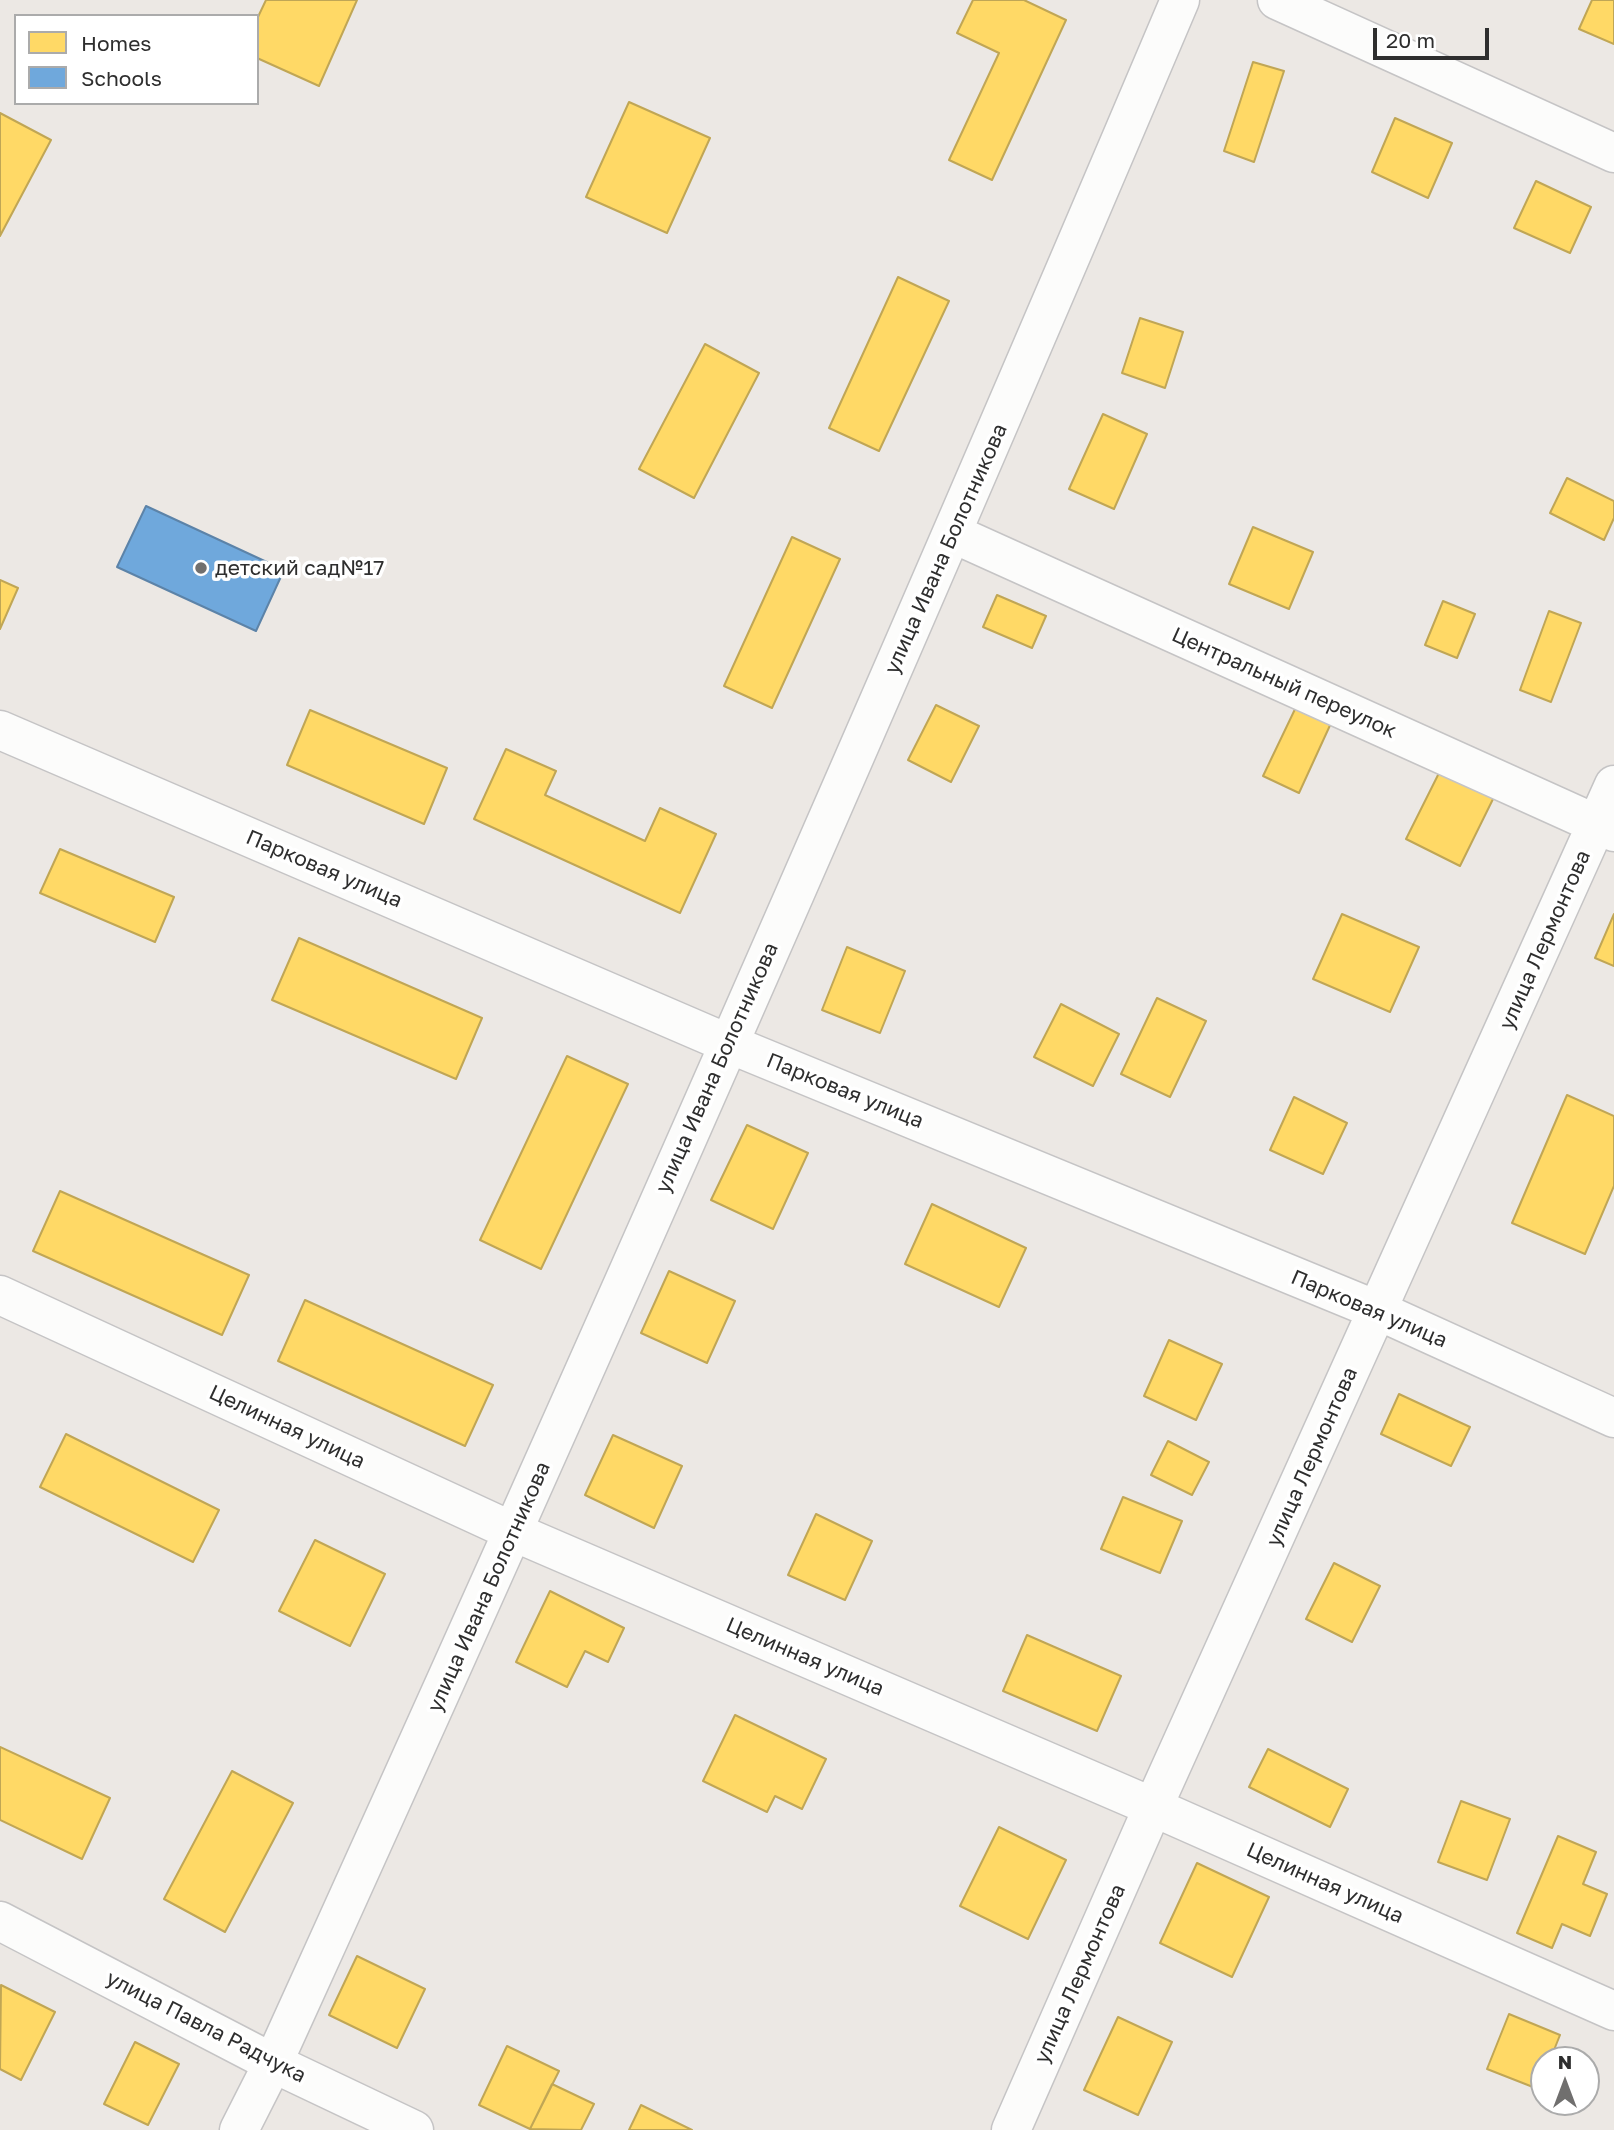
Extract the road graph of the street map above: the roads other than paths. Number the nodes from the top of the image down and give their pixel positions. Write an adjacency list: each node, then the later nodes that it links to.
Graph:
1 (1180, 0): 4 (street, улица Ивана Болотникова)
2 (1277, 0): 3 (street)
3 (1614, 153)
4 (954, 534): 7 (street, Центральный переулок); 8 (street, улица Ивана Болотникова)
5 (0, 730): 8 (street, Парковая улица)
6 (1614, 785): 7 (street, улица Лермонтова)
7 (1605, 828): 10 (street, улица Лермонтова)
8 (727, 1043): 10 (street, Парковая улица); 12 (street, улица Ивана Болотникова)
9 (0, 1295): 12 (street, Целинная улица)
10 (1379, 1311): 11 (street, Парковая улица); 13 (street, улица Лермонтова)
11 (1614, 1418)
12 (514, 1532): 13 (street, Целинная улица); 16 (street, улица Ивана Болотникова)
13 (1153, 1807): 15 (street, Целинная улица); 19 (street, улица Лермонтова)
14 (0, 1922): 16 (street, улица Павла Радчука)
15 (1614, 2011)
16 (273, 2063): 17 (street, улица Ивана Болотникова); 18 (street, улица Павла Радчука)
17 (239, 2130)
18 (414, 2130)
19 (1011, 2130)

